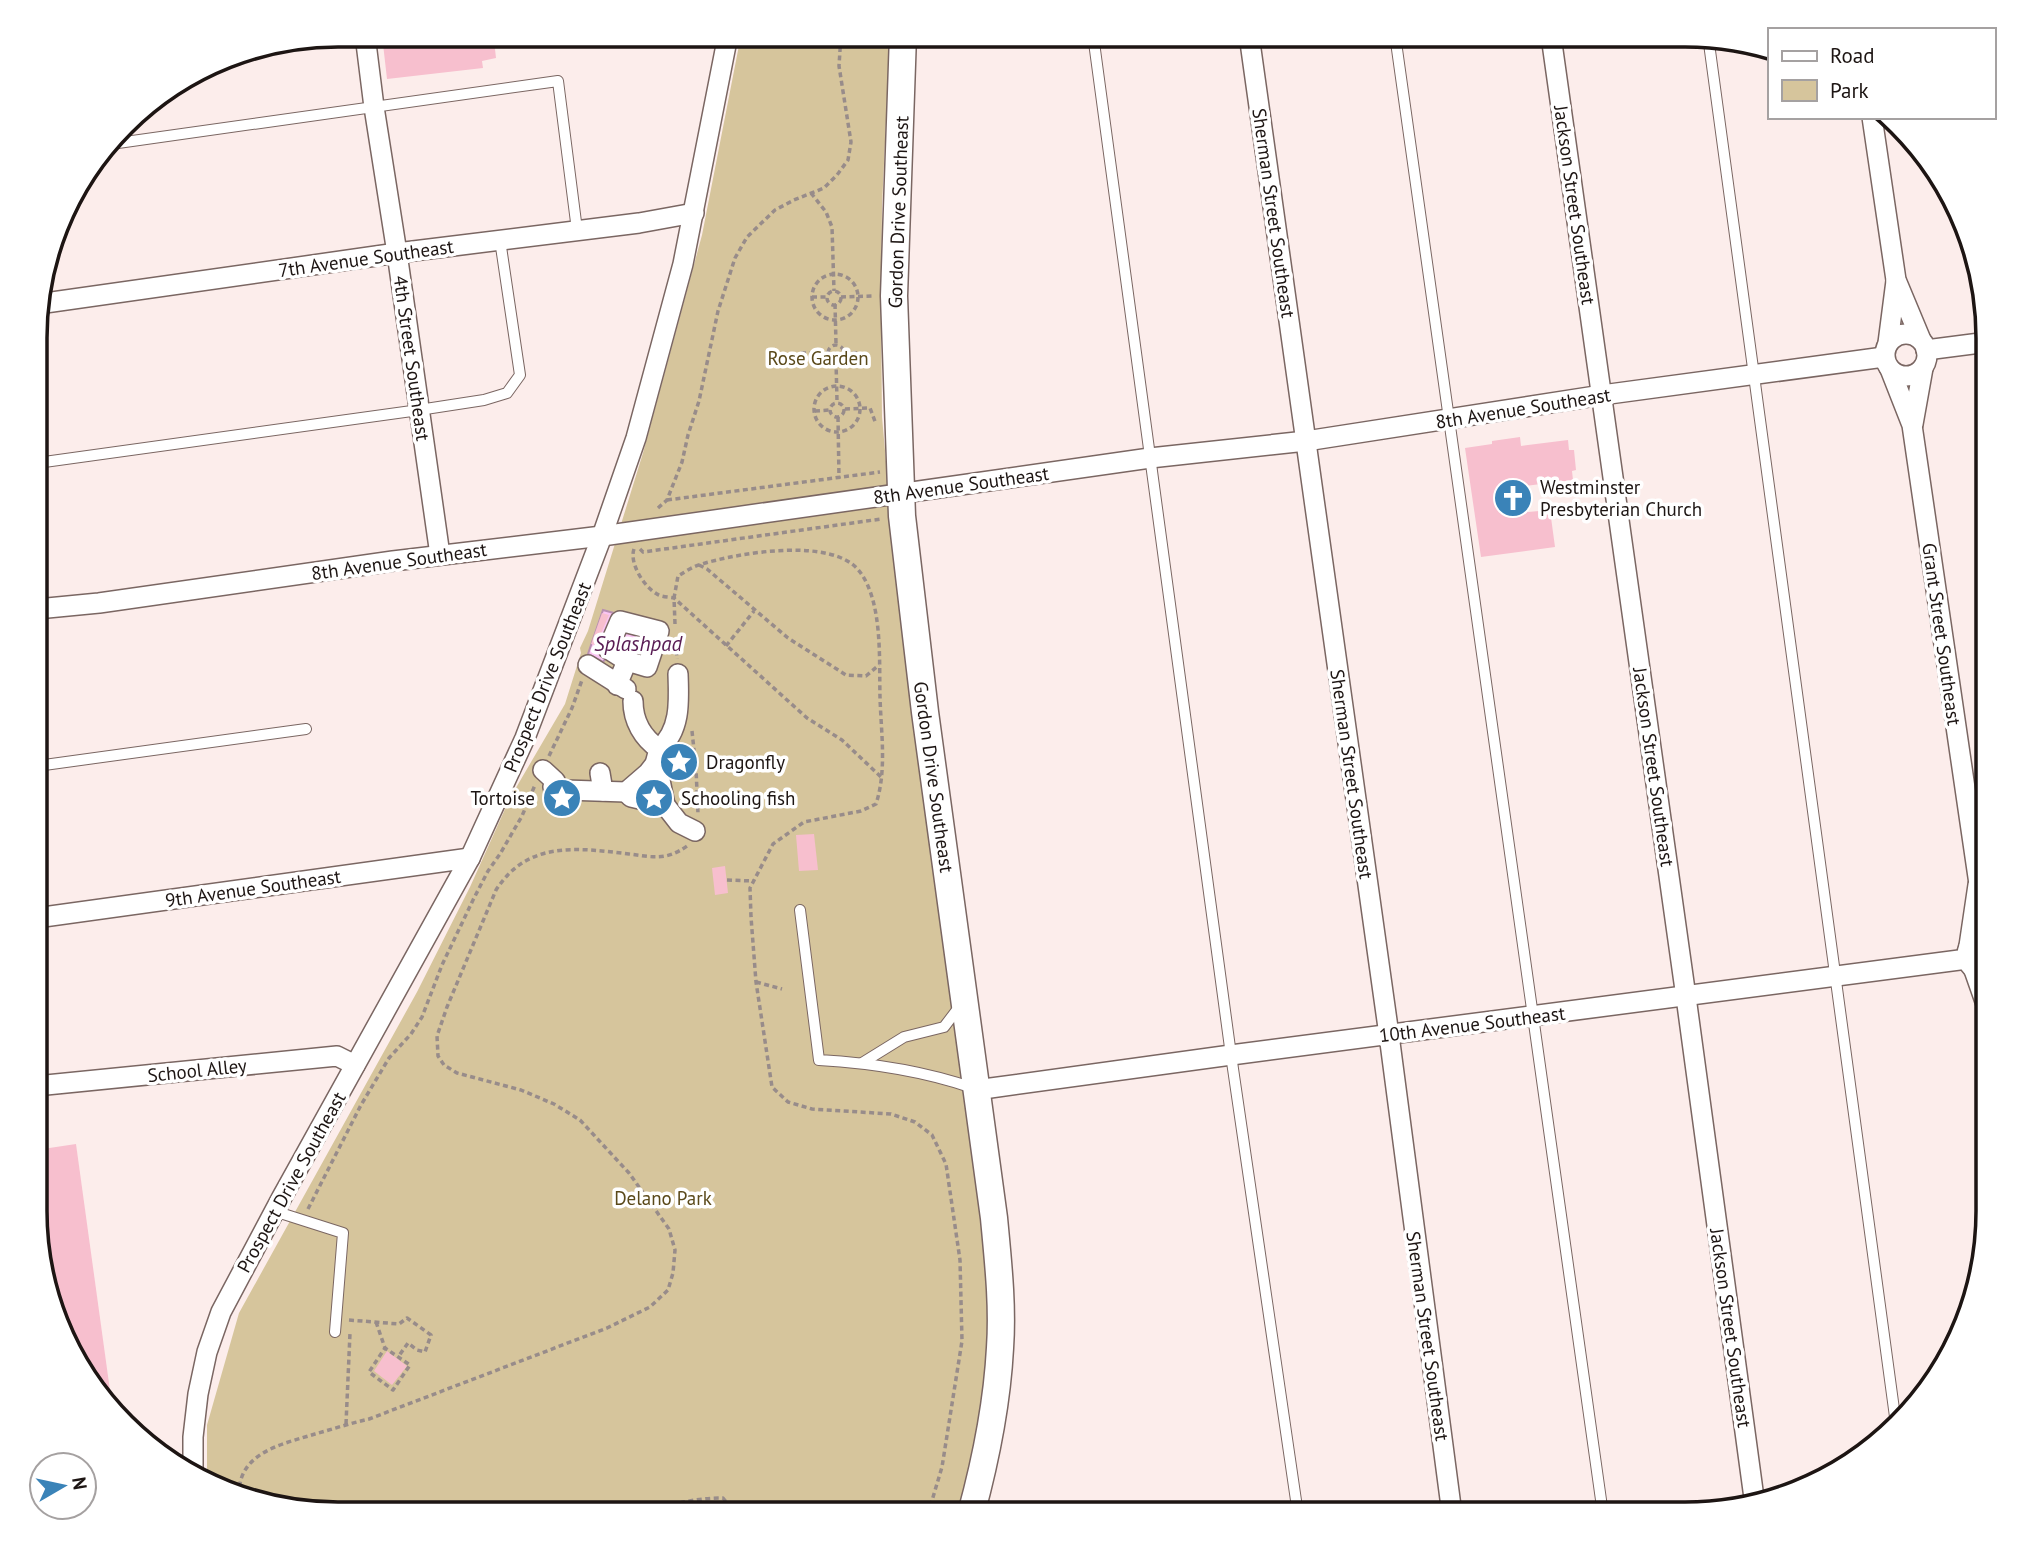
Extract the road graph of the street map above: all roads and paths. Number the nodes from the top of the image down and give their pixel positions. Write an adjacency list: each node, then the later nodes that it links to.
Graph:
1 (366, 47): 10 (street, 4th Street Southeast)
2 (726, 47): 14 (street, Prospect Drive Southeast)
3 (840, 47): 13 (path)
4 (903, 47): 21 (street, Gordon Drive Southeast)
5 (1095, 47): 53 (lane)
6 (1251, 47): 52 (street, Sherman Street Southeast)
7 (1397, 47): 48 (lane)
8 (1554, 47): 40 (street, Jackson Street Southeast)
9 (1710, 49): 38 (lane)
10 (374, 107): 12 (lane); 15 (lane); 17 (street, 4th Street Southeast)
11 (1872, 119): 19 (street)
12 (122, 142)
13 (811, 193): 18 (path); 57 (path)
14 (694, 214): 15 (street, 7th Avenue Southeast); 60 (street, Prospect Drive Southeast)
15 (577, 230): 16 (street, 7th Avenue Southeast)
16 (500, 240): 17 (street, 7th Avenue Southeast); 44 (lane)
17 (397, 253): 26 (street, 7th Avenue Southeast); 44 (street, 4th Street Southeast)
18 (834, 274): 20 (path); 22 (path); 25 (path)
19 (1896, 280): 31 (street); 36 (street)
20 (834, 291): 23 (path); 24 (path)
21 (894, 296): 25 (path); 58 (street, Gordon Drive Southeast)
22 (812, 297): 23 (path); 28 (path)
23 (828, 297): 27 (path)
24 (841, 297): 25 (path); 27 (path)
25 (858, 297): 28 (path)
26 (50, 302)
27 (835, 304): 28 (path)
28 (835, 321): 30 (path)
29 (1976, 344): 31 (street)
30 (836, 345): 32 (path); 35 (path)
31 (1923, 352): 36 (street); 36 (street); 49 (street, Grant Street Southeast)
32 (828, 353): 34 (path); 37 (path)
33 (857, 353): 35 (path)
34 (801, 354)
35 (844, 354): 37 (path)
36 (1887, 356): 38 (street, 8th Avenue Southeast); 49 (street, Grant Street Southeast)
37 (836, 361): 39 (path)
38 (1754, 375): 40 (street, 8th Avenue Southeast); 91 (lane)
39 (836, 387): 41 (path); 42 (path); 46 (path)
40 (1602, 395): 48 (street, 8th Avenue Southeast); 94 (street, Jackson Street Southeast)
41 (837, 402): 43 (path); 45 (path)
42 (860, 408): 43 (path); 50 (path); 51 (path)
43 (845, 409): 47 (path)
44 (419, 410): 54 (lane); 61 (street, 4th Street Southeast)
45 (830, 410): 46 (path); 47 (path)
46 (815, 411): 51 (path)
47 (838, 417): 51 (path)
48 (1448, 419): 52 (street, 8th Avenue Southeast); 96 (lane)
49 (1912, 425): 84 (street, Grant Street Southeast)
50 (879, 428)
51 (839, 432): 56 (path)
52 (1306, 441): 53 (street, 8th Avenue Southeast); 97 (street, Sherman Street Southeast)
53 (1150, 458): 58 (street, 8th Avenue Southeast); 98 (lane)
54 (47, 462)
55 (881, 462): 56 (path)
56 (839, 478): 57 (path)
57 (667, 500): 59 (path)
58 (896, 505): 60 (street, 8th Avenue Southeast); 63 (path); 95 (street, Gordon Drive Southeast)
59 (651, 511)
60 (603, 536): 61 (street, 8th Avenue Southeast); 83 (street, Prospect Drive Southeast)
61 (440, 555): 64 (street, 8th Avenue Southeast)
62 (699, 565): 63 (path); 65 (path); 71 (path)
63 (674, 598): 66 (path); 68 (path)
64 (47, 609)
65 (754, 611): 68 (path); 71 (path)
66 (675, 627)
67 (676, 636): 72 (path)
68 (726, 646): 78 (path)
69 (627, 660): 73 (street)
70 (588, 665): 73 (street)
71 (879, 665): 78 (path)
72 (678, 674): 76 (street)
73 (625, 692): 76 (street)
74 (691, 727): 82 (path)
75 (306, 729): 77 (lane)
76 (657, 757): 80 (street); 81 (street)
77 (47, 765)
78 (883, 778): 86 (path)
79 (544, 780): 80 (street)
80 (626, 792): 81 (street)
81 (665, 805): 82 (street)
82 (695, 831): 111 (path)
83 (470, 858): 88 (street, 9th Avenue Southeast); 100 (street, Prospect Drive Southeast)
84 (1976, 863)
85 (727, 880): 86 (path)
86 (753, 881): 92 (path)
87 (800, 910): 99 (lane)
88 (47, 916)
89 (1976, 942): 90 (street, Grant Street Southeast)
90 (1975, 962): 91 (street, 10th Avenue Southeast)
91 (1837, 976): 94 (street, 10th Avenue Southeast); 110 (lane)
92 (756, 982): 93 (path); 117 (path)
93 (782, 989)
94 (1686, 997): 96 (street, 10th Avenue Southeast); 114 (street, Jackson Street Southeast)
95 (964, 1000): 99 (lane); 102 (street, Gordon Drive Southeast)
96 (1534, 1016): 97 (street, 10th Avenue Southeast); 121 (lane)
97 (1389, 1035): 98 (street, 10th Avenue Southeast); 120 (street, Sherman Street Southeast)
98 (1231, 1055): 102 (street, 10th Avenue Southeast); 119 (lane)
99 (862, 1063): 102 (lane)
100 (355, 1065): 101 (street, School Alley); 103 (street, Prospect Drive Southeast)
101 (47, 1085)
102 (976, 1090): 118 (street, Gordon Drive Southeast)
103 (274, 1211): 104 (lane); 112 (street, Prospect Drive Southeast)
104 (336, 1319): 105 (path); 106 (lane)
105 (376, 1322): 108 (path); 109 (path)
106 (335, 1332)
107 (350, 1332): 111 (path)
108 (385, 1348): 109 (path); 109 (path)
109 (398, 1357)
110 (1895, 1413)
111 (346, 1424): 113 (path)
112 (193, 1463)
113 (240, 1484)
114 (1753, 1493)
115 (682, 1502): 116 (path)
116 (726, 1502)
117 (931, 1502)
118 (974, 1502)
119 (1296, 1502)
120 (1450, 1502)
121 (1601, 1502)

